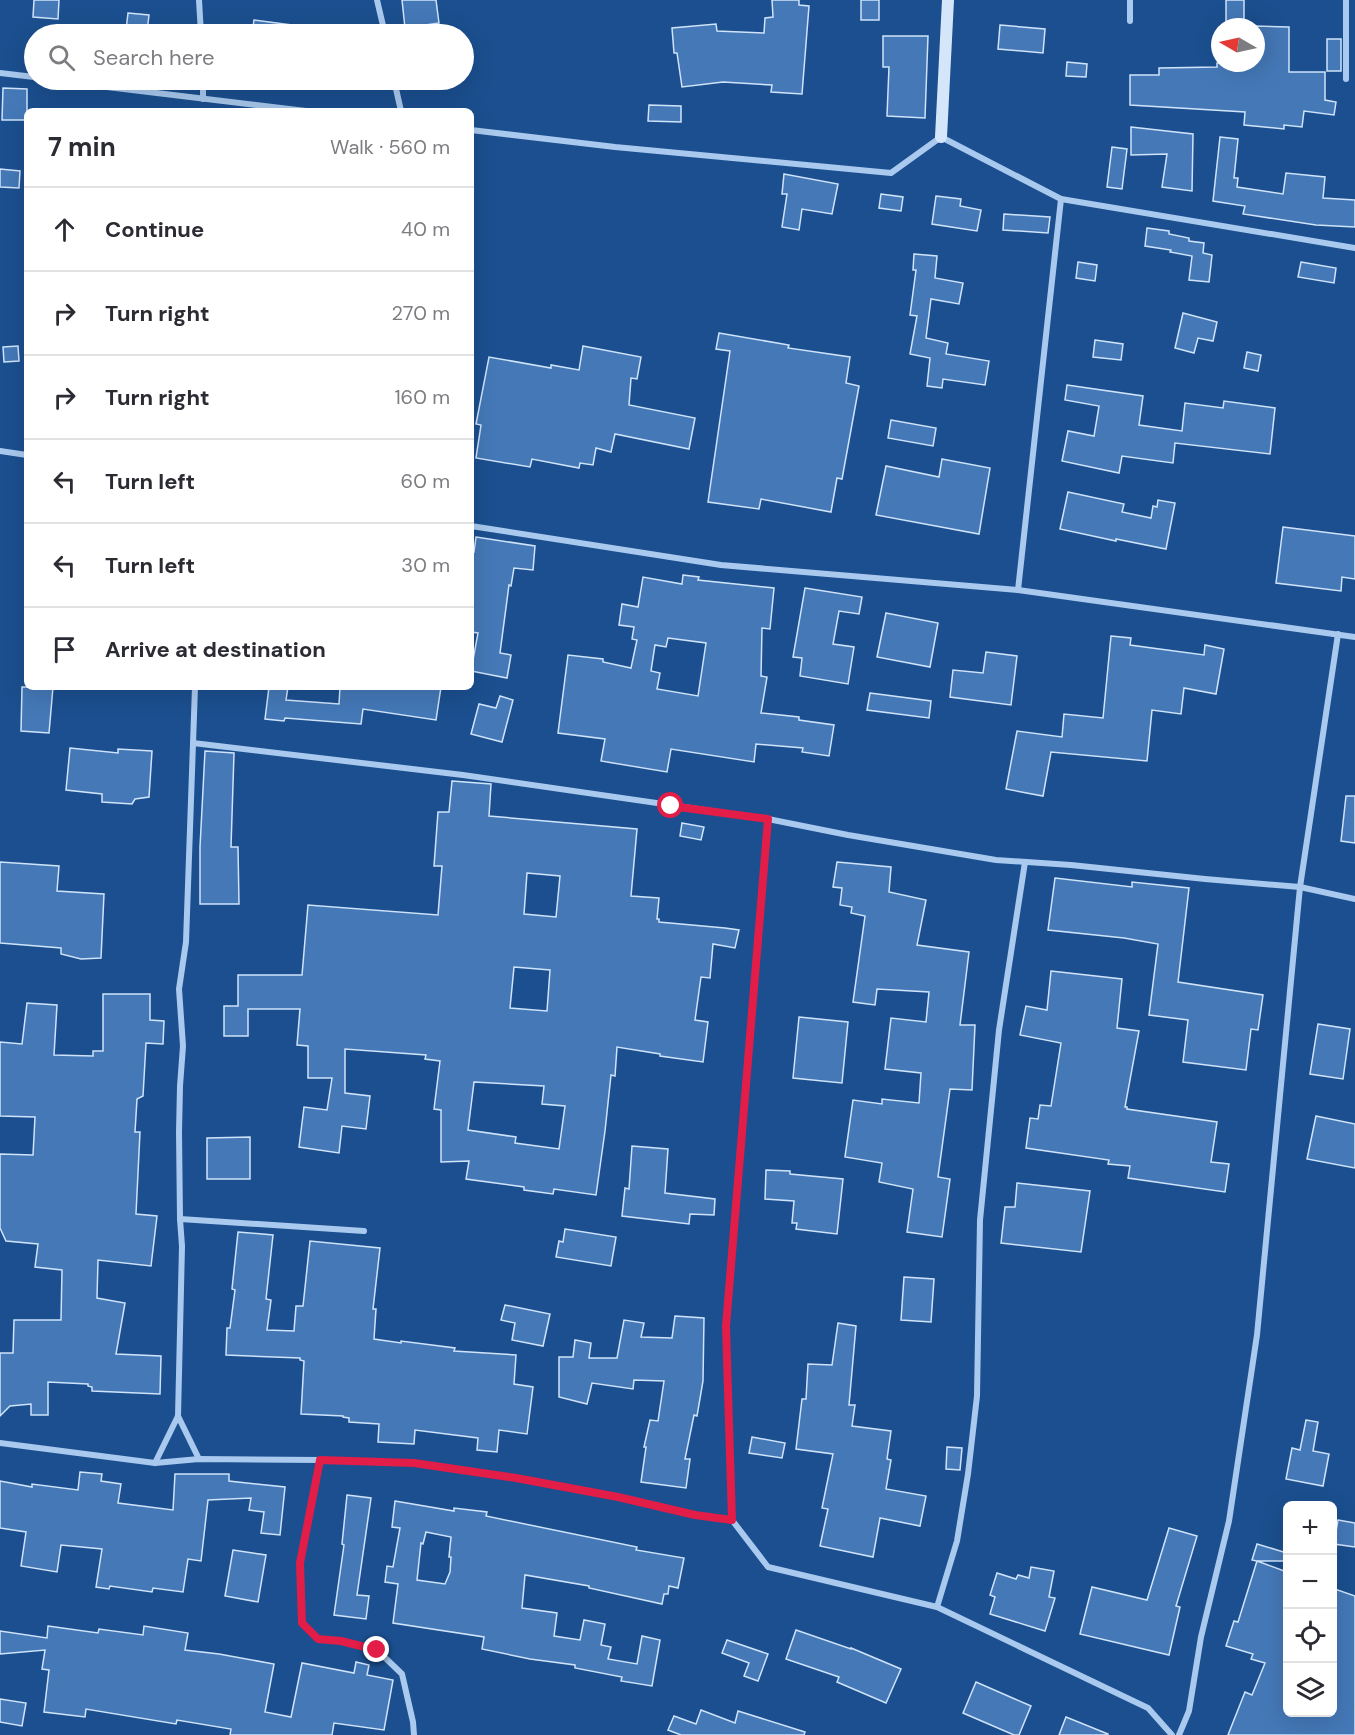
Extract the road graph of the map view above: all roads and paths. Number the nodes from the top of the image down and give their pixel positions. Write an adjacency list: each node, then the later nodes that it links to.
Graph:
1 (199, 0): 7 (street)
2 (377, 0): 8 (street)
3 (948, 0): 19 (street)
4 (1130, 0): 6 (street)
5 (1346, 0): 11 (street)
6 (1130, 21)
7 (200, 24)
8 (383, 24)
9 (0, 73): 10 (street)
10 (24, 76)
11 (1346, 79)
12 (130, 90): 15 (street)
13 (203, 90): 15 (street)
14 (396, 90): 17 (street)
15 (203, 99): 16 (street)
16 (280, 108)
17 (400, 108)
18 (474, 130): 19 (street)
19 (940, 137): 20 (street)
20 (1061, 199): 21 (street); 25 (street)
21 (1355, 248)
22 (0, 451): 23 (street)
23 (24, 454)
24 (474, 526): 25 (street)
25 (1018, 590): 26 (street)
26 (1338, 634): 27 (street); 32 (street)
27 (1355, 636)
28 (195, 690): 29 (street)
29 (193, 743): 30 (street); 34 (street)
30 (768, 819): 31 (street); 41 (street)
31 (1025, 862): 32 (street); 42 (street)
32 (1300, 887): 33 (street); 45 (street)
33 (1355, 899)
34 (180, 1219): 35 (street); 36 (street)
35 (364, 1231)
36 (178, 1416): 38 (street); 40 (street)
37 (0, 1443): 40 (street)
38 (199, 1459): 39 (street); 40 (street)
39 (320, 1460): 41 (street); 43 (street)
40 (155, 1463)
41 (732, 1520): 42 (street)
42 (937, 1607): 44 (street)
43 (414, 1735)
44 (1172, 1735)
45 (1179, 1735)

